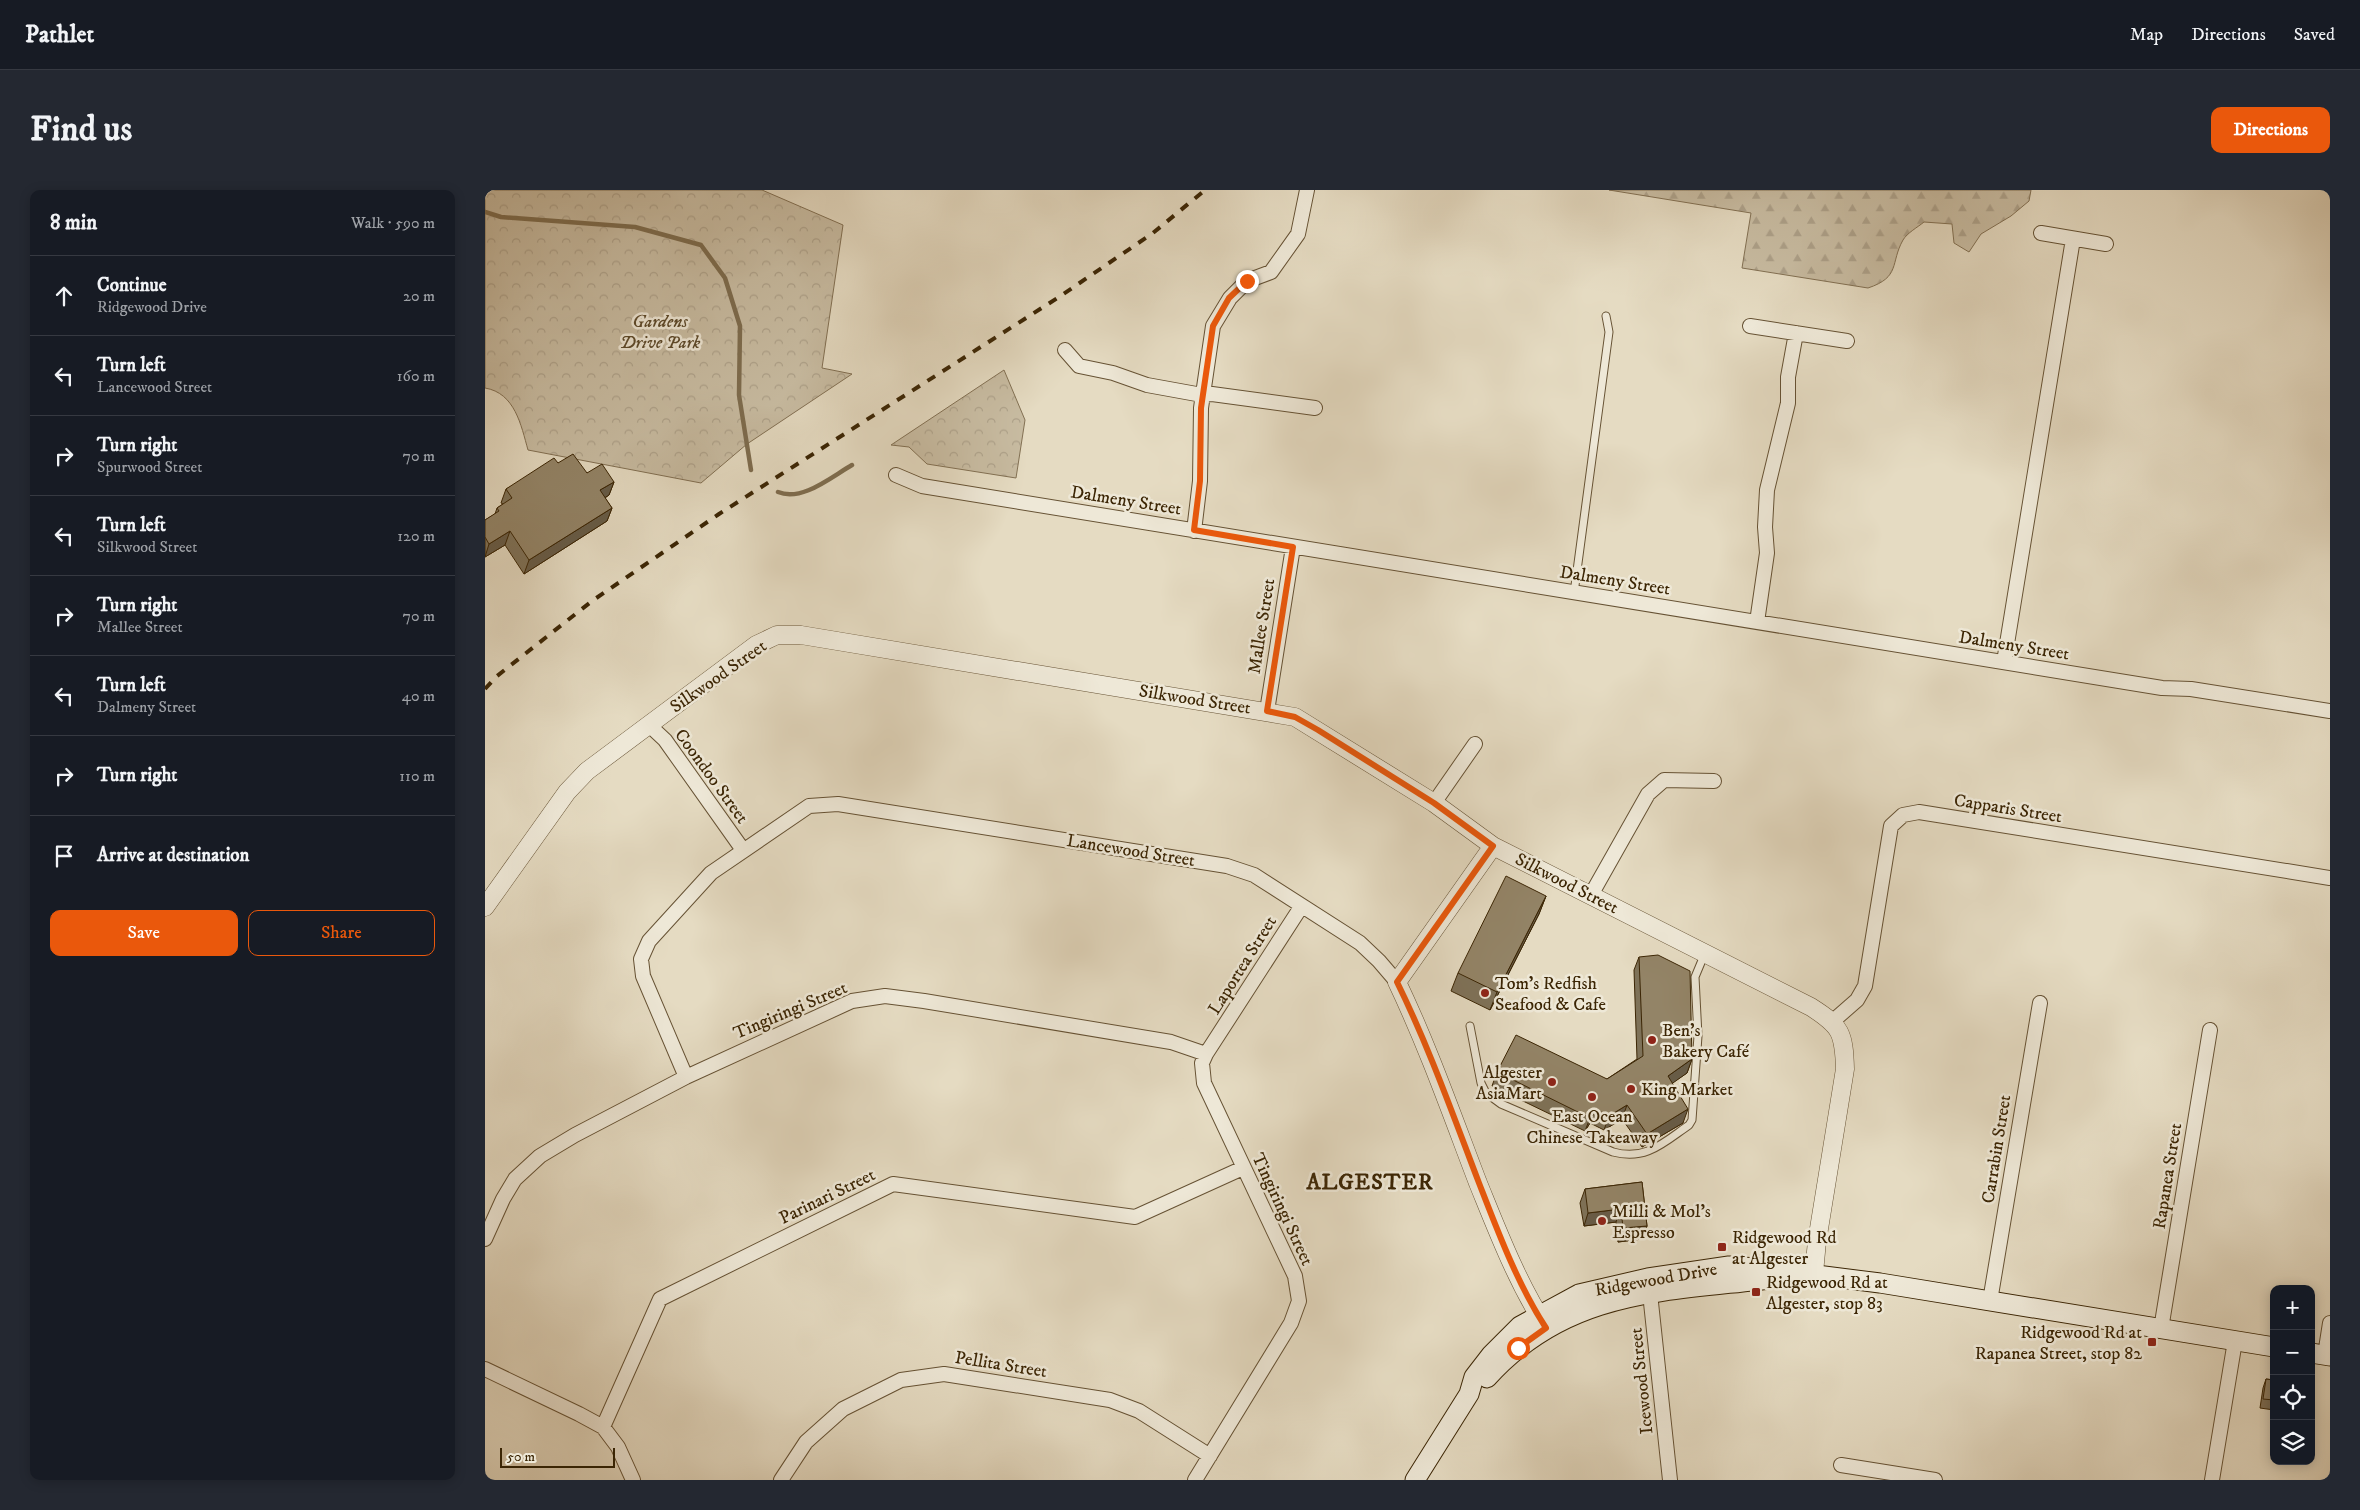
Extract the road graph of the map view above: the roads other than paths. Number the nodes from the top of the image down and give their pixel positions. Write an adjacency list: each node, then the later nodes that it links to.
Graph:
1 (1307, 190): 10 (street)
2 (2041, 233): 3 (street)
3 (2073, 239): 4 (street); 17 (street)
4 (2106, 244)
5 (1606, 316): 15 (lane)
6 (1749, 326): 7 (street)
7 (1796, 333): 8 (street); 16 (street)
8 (1847, 341)
9 (1065, 350): 10 (street)
10 (1202, 395): 11 (street); 13 (street)
11 (1315, 408)
12 (896, 474): 13 (street, Dalmeny Street)
13 (1194, 530): 14 (street, Dalmeny Street)
14 (1293, 547): 15 (street, Dalmeny Street); 18 (street, Mallee Street)
15 (1575, 593): 16 (street, Dalmeny Street)
16 (1757, 622): 17 (street, Dalmeny Street)
17 (2004, 662): 19 (street, Dalmeny Street)
18 (1267, 711): 20 (street, Silkwood Street); 23 (street, Silkwood Street)
19 (2330, 711)
20 (649, 724): 25 (street, Coondoo Street); 29 (street, Silkwood Street)
21 (1475, 744): 23 (street)
22 (1714, 781): 27 (street)
23 (1434, 803): 24 (street, Silkwood Street)
24 (1493, 846): 27 (street, Silkwood Street); 31 (street)
25 (743, 850): 28 (street, Lancewood Street); 37 (street, Lancewood Street)
26 (2330, 878): 33 (street, Capparis Street)
27 (1591, 895): 30 (street, Silkwood Street)
28 (1301, 906): 31 (street, Lancewood Street); 36 (street, Laportea Street)
29 (485, 907)
30 (1705, 953): 33 (street, Silkwood Street); 34 (lane)
31 (1397, 982): 43 (street, Lancewood Street)
32 (2040, 1003): 42 (street, Carrabin Street)
33 (1833, 1021): 40 (street)
34 (1470, 1026)
35 (2210, 1030): 45 (street, Rapanea Street)
36 (1210, 1049): 37 (street, Tingiringi Street); 38 (street, Tingiringi Street)
37 (686, 1077): 39 (street, Tingiringi Street)
38 (1243, 1168): 50 (street, Parinari Street); 51 (street, Tingiringi Street)
39 (485, 1239)
40 (1814, 1273): 41 (main road, Ridgewood Drive); 42 (main road, Ridgewood Drive)
41 (1649, 1286): 43 (main road, Ridgewood Drive); 57 (street, Icewood Street)
42 (1990, 1301): 45 (main road, Ridgewood Drive)
43 (1542, 1321): 56 (main road, Ridgewood Drive)
44 (2330, 1323): 48 (street)
45 (2161, 1329): 46 (main road, Ridgewood Drive)
46 (2235, 1341): 47 (main road, Ridgewood Drive); 59 (street)
47 (2270, 1346)
48 (2322, 1355)
49 (485, 1370): 50 (street)
50 (603, 1427): 53 (street)
51 (1210, 1456): 54 (street, Pellita Street); 55 (street, Tingiringi Street)
52 (1841, 1465): 58 (street)
53 (633, 1480)
54 (781, 1480)
55 (1195, 1480)
56 (1415, 1480)
57 (1670, 1480)
58 (1935, 1480)
59 (2212, 1480)

